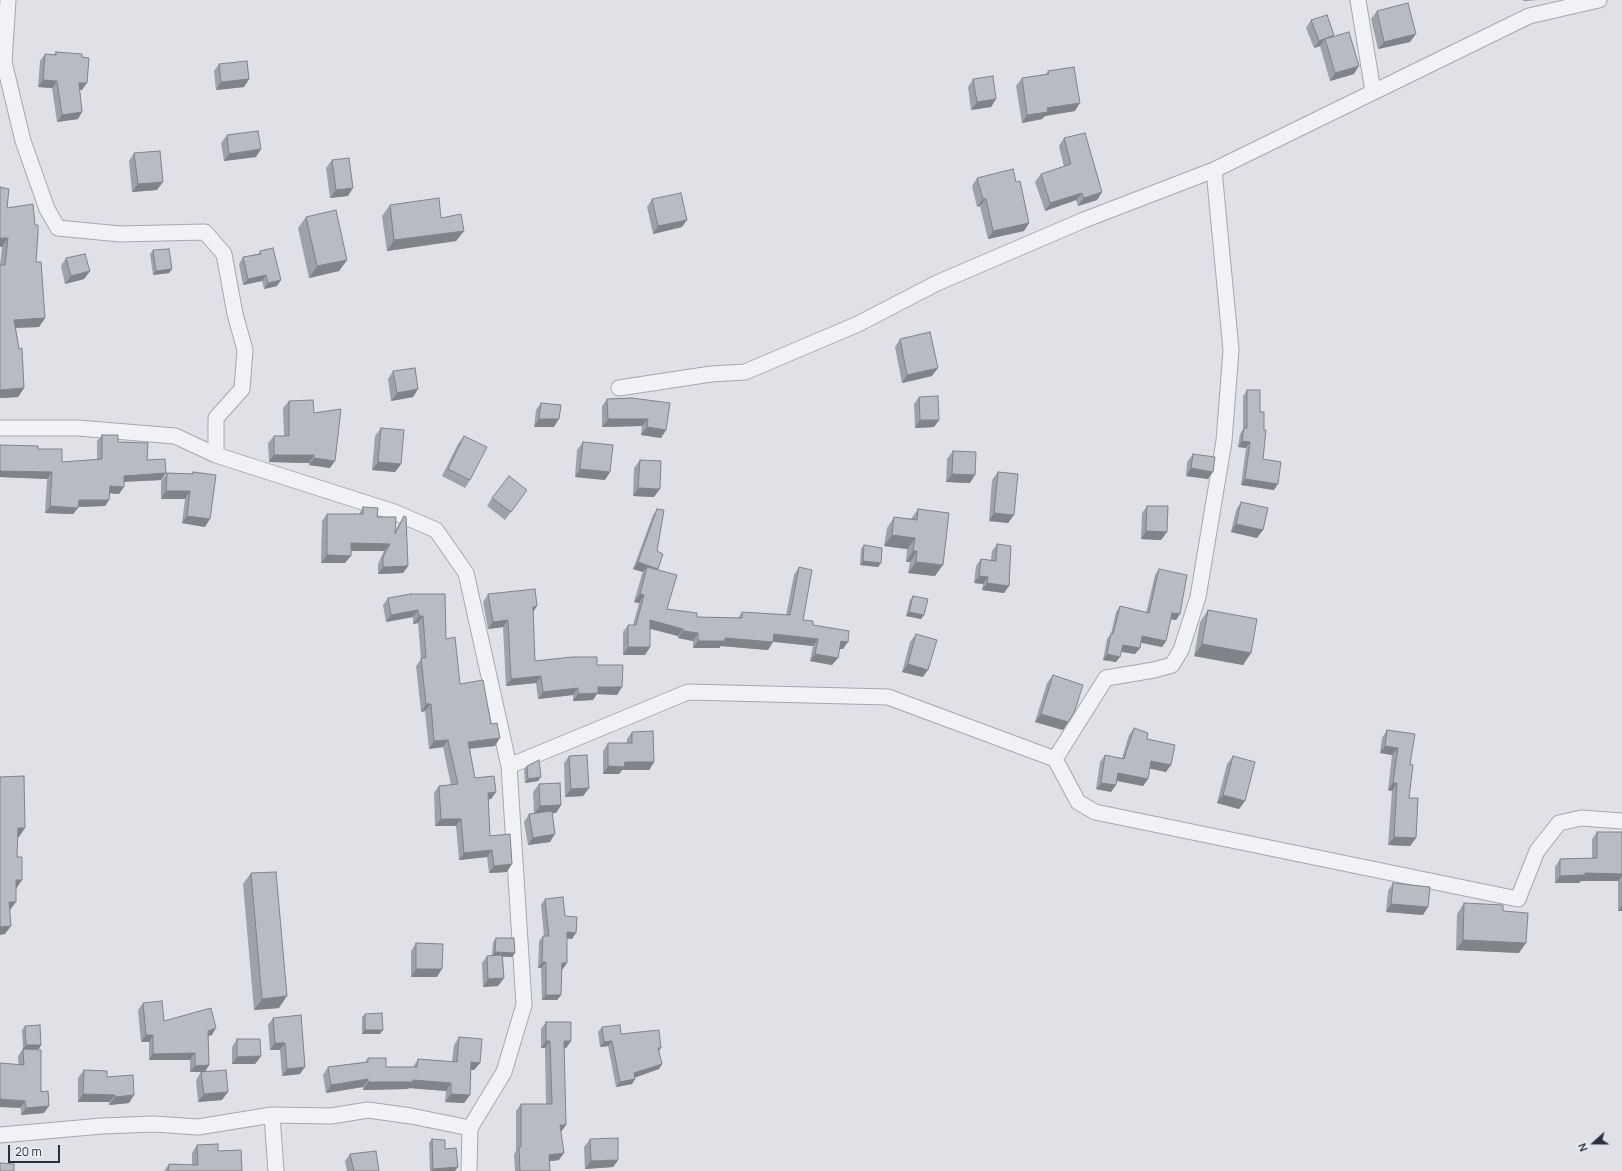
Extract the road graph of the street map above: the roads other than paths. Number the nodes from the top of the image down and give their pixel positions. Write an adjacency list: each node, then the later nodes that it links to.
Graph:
1 (8, 0): 4 (street)
2 (1358, 0): 5 (street)
3 (1599, 0): 5 (street)
4 (2, 63): 9 (street)
5 (1373, 91): 6 (street)
6 (1214, 170): 7 (street); 10 (street)
7 (619, 388)
8 (0, 428): 9 (street)
9 (216, 455): 11 (street)
10 (1054, 759): 11 (street); 12 (street)
11 (508, 766): 14 (street)
12 (1622, 821)
13 (272, 1115): 14 (street); 15 (street); 16 (street)
14 (470, 1128): 17 (street)
15 (0, 1135)
16 (276, 1171)
17 (469, 1171)

